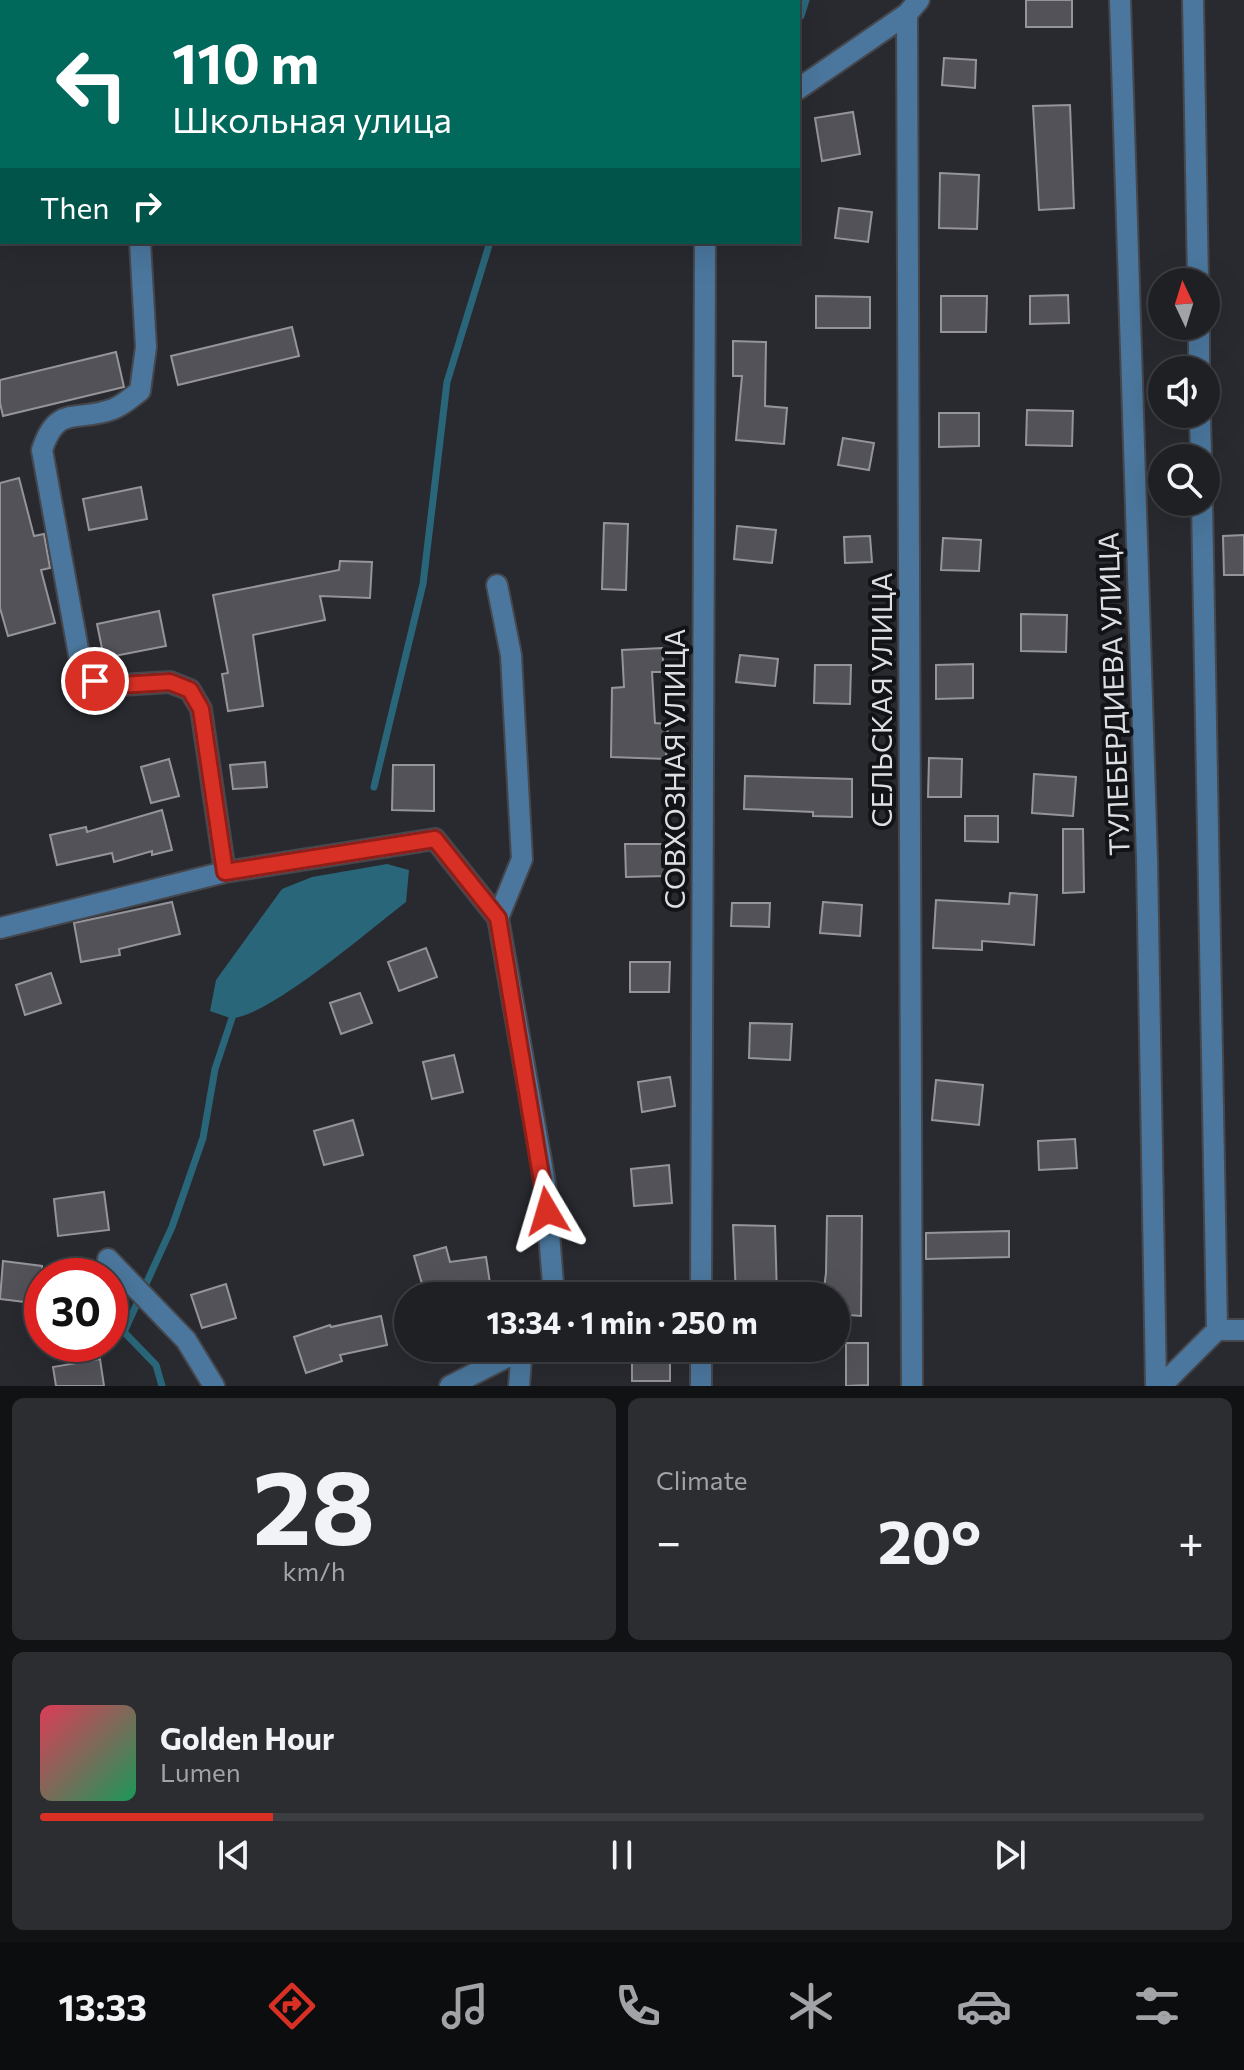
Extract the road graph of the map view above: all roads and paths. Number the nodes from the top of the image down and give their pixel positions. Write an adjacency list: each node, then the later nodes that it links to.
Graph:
1 (1120, 0): 26 (street, ТУЛЕБЕРДИЕВА УЛИЦА)
2 (1193, 0): 7 (street)
3 (913, 7): 4 (street); 25 (street, СЕЛЬСКАЯ УЛИЦА)
4 (800, 88)
5 (140, 244): 10 (street)
6 (705, 244): 15 (street, СОВХОЗНАЯ УЛИЦА)
7 (1198, 268)
8 (1202, 516): 16 (street)
9 (497, 585): 11 (street)
10 (225, 872): 11 (street); 12 (street)
11 (498, 918): 14 (street)
12 (0, 928)
13 (128, 1280): 21 (street)
14 (553, 1282)
15 (701, 1282)
16 (1217, 1330): 17 (street); 26 (street)
17 (1244, 1330)
18 (496, 1362): 22 (street)
19 (520, 1362): 23 (street)
20 (701, 1362): 24 (street)
21 (214, 1386)
22 (450, 1386)
23 (519, 1386)
24 (701, 1386)
25 (912, 1386)
26 (1158, 1386)

